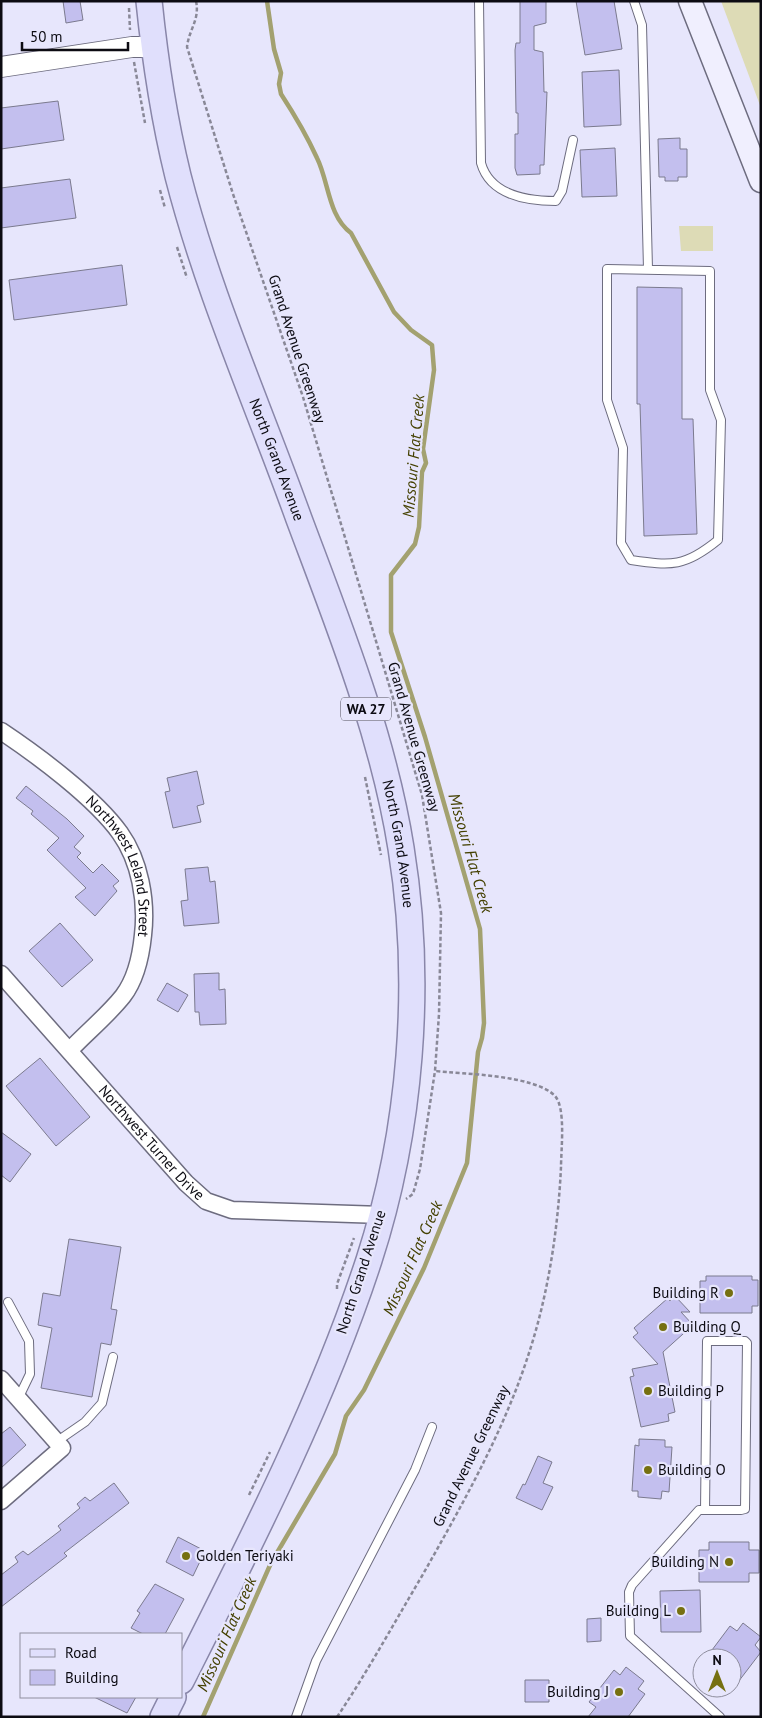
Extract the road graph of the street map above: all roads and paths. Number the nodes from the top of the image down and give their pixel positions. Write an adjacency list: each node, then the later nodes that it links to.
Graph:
1 (129, 1): 7 (path)
2 (149, 1): 7 (main road, North Grand Avenue / WA 27)
3 (196, 1): 22 (path, Grand Avenue Greenway)
4 (479, 1): 10 (lane)
5 (634, 1): 15 (lane)
6 (690, 1): 11 (main road)
7 (143, 47): 8 (street); 9 (path); 23 (main road, North Grand Avenue / WA 27)
8 (1, 67)
9 (147, 130)
10 (573, 140)
11 (761, 181)
12 (159, 186): 13 (path)
13 (167, 213)
14 (175, 240): 16 (path)
15 (648, 269): 15 (lane)
16 (189, 285)
17 (1, 731): 21 (street, Northwest Leland Street)
18 (363, 770): 19 (path)
19 (382, 859)
20 (1, 974): 21 (street, Northwest Turner Drive)
21 (70, 1050): 23 (street, Northwest Turner Drive)
22 (435, 1071): 23 (path); 39 (path, Grand Avenue Greenway)
23 (377, 1209): 24 (path); 35 (main road, North Grand Avenue / WA 27)
24 (338, 1296)
25 (8, 1302): 28 (lane)
26 (113, 1357): 30 (lane)
27 (1, 1379): 28 (street)
28 (18, 1399): 30 (street)
29 (432, 1427): 38 (lane)
30 (59, 1445): 33 (street)
31 (270, 1451): 32 (path)
32 (249, 1495)
33 (1, 1501)
34 (705, 1510): 34 (lane); 40 (lane)
35 (182, 1679)
36 (172, 1698): 37 (main road)
37 (163, 1717)
38 (296, 1717)
39 (337, 1717)
40 (720, 1717)

